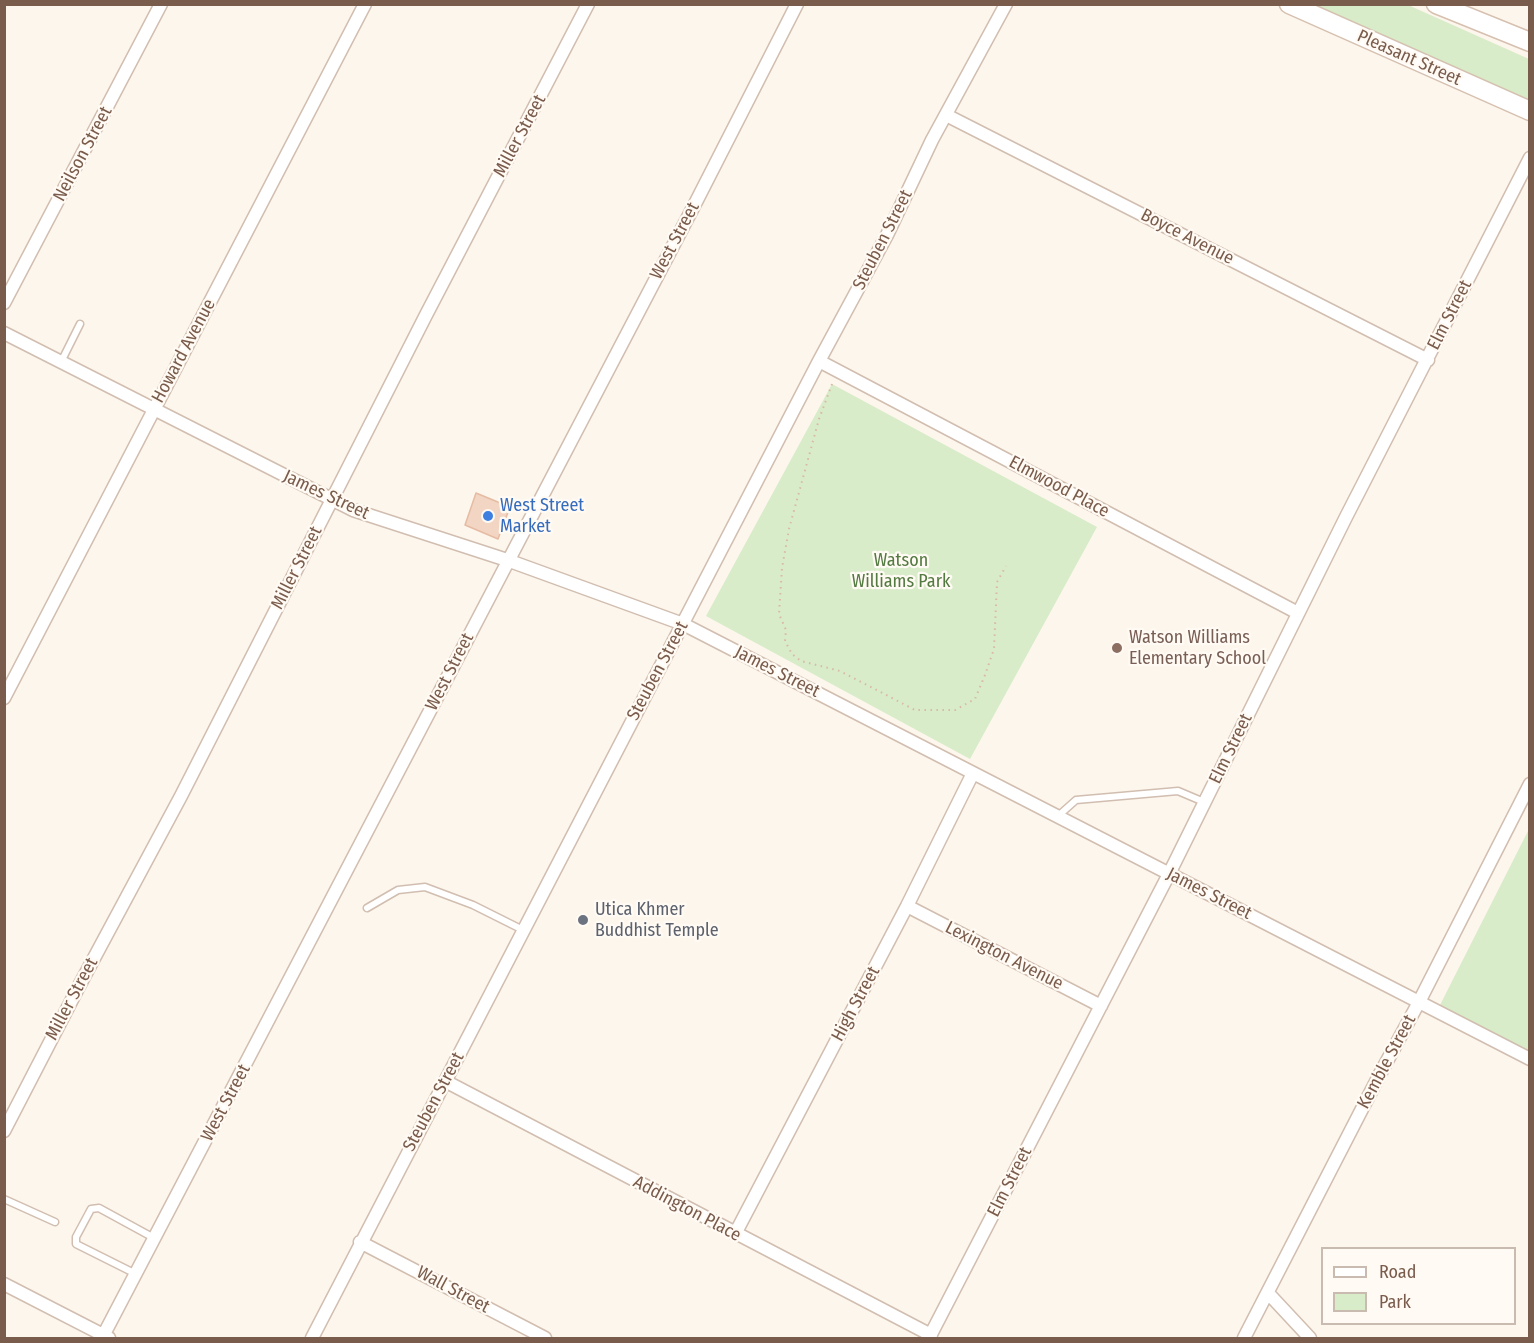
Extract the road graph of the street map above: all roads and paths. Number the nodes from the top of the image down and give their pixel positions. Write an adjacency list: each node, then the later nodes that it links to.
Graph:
1 (161, 4): 12 (street, Neilson Street)
2 (365, 4): 19 (street, Howard Avenue)
3 (588, 4): 20 (street, Miller Street)
4 (797, 4): 21 (street, West Street)
5 (1006, 4): 10 (street, Steuben Street)
6 (1289, 4): 9 (street, Pleasant Street)
7 (1436, 4): 8 (street)
8 (1530, 42)
9 (1530, 111)
10 (946, 115): 15 (street, Steuben Street); 16 (street, Boyce Avenue)
11 (1530, 158): 16 (street, Elm Street)
12 (4, 303)
13 (80, 324): 17 (lane)
14 (4, 333): 17 (street, James Street)
15 (819, 360): 23 (street, Elmwood Place); 24 (street, Steuben Street)
16 (1428, 360): 23 (street, Elm Street)
17 (62, 362): 19 (street, James Street)
18 (832, 384): 22 (path)
19 (154, 409): 20 (street, James Street); 25 (street, Howard Avenue)
20 (332, 500): 21 (street, James Street); 38 (street, Miller Street)
21 (507, 561): 24 (street, James Street); 42 (street, West Street)
22 (1006, 566)
23 (1298, 613): 28 (street, Elm Street)
24 (683, 624): 26 (street, James Street); 33 (street, Steuben Street)
25 (4, 698)
26 (973, 773): 29 (street, James Street); 31 (street, High Street)
27 (1530, 784): 34 (street, Kemble Street)
28 (1204, 802): 29 (lane); 30 (street, Elm Street)
29 (1058, 817): 30 (street, James Street)
30 (1169, 874): 34 (street, James Street); 35 (street, Elm Street)
31 (907, 906): 35 (street, Lexington Avenue); 41 (street, High Street)
32 (367, 908): 33 (lane)
33 (523, 930): 37 (street, Steuben Street)
34 (1419, 1002): 36 (street, James Street); 46 (street, Kemble Street)
35 (1101, 1006): 47 (street, Elm Street)
36 (1530, 1059)
37 (445, 1081): 41 (street, Addington Place); 43 (street, Steuben Street)
38 (4, 1131)
39 (4, 1199): 40 (lane)
40 (55, 1222)
41 (735, 1234): 47 (street, Addington Place)
42 (154, 1238): 44 (street, West Street); 44 (lane)
43 (360, 1242): 49 (street, Steuben Street); 50 (street, Wall Street)
44 (136, 1274): 48 (street, West Street)
45 (4, 1284): 48 (street)
46 (1268, 1293): 51 (street, Kemble Street); 52 (street)
47 (930, 1336)
48 (105, 1338)
49 (312, 1338)
50 (545, 1338)
51 (1244, 1338)
52 (1310, 1338)

